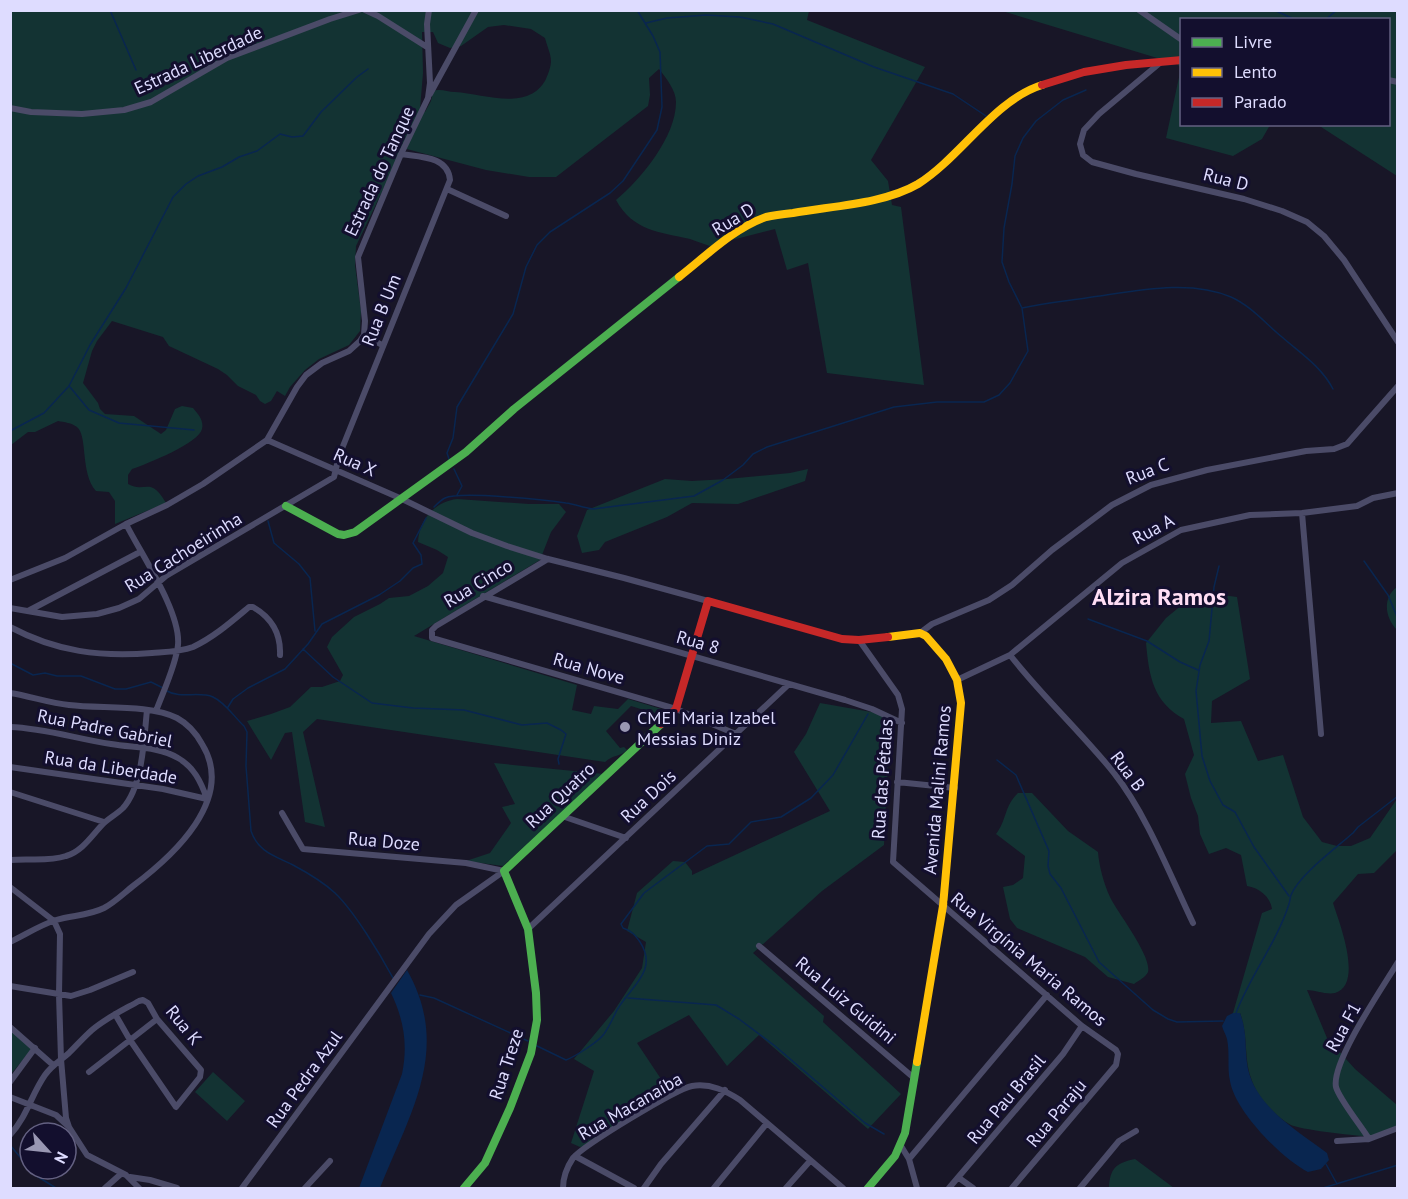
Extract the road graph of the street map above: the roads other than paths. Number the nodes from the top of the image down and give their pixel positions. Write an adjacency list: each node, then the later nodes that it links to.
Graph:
1 (359, 10): 11 (street, Estrada Liberdade)
2 (364, 10): 7 (street)
3 (429, 10): 7 (street, Estrada do Tanque)
4 (476, 10): 10 (street)
5 (1139, 10): 6 (street)
6 (1180, 39)
7 (427, 47): 10 (street, Estrada do Tanque)
8 (1180, 60): 9 (street, Rua D)
9 (1162, 61): 16 (street, Rua D); 22 (street, Rua D)
10 (428, 98): 12 (street, Estrada do Tanque)
11 (10, 108)
12 (401, 154): 13 (street); 15 (street, Estrada do Tanque)
13 (447, 189): 14 (street); 17 (street, Rua B Um)
14 (506, 216)
15 (364, 334): 17 (street); 19 (street)
16 (1398, 342)
17 (382, 345): 20 (street, Rua B Um)
18 (1398, 386): 35 (street, Rua C)
19 (267, 440): 20 (street, Rua X); 25 (street)
20 (337, 470): 22 (street, Rua X); 23 (street, Rua Cachoeirinha)
21 (1398, 493): 24 (street, Rua A)
22 (402, 499): 23 (street); 27 (street, Rua X)
23 (286, 506): 29 (street, Rua Cachoeirinha)
24 (1302, 513): 40 (street, Rua A); 51 (street)
25 (126, 524): 26 (street); 28 (street)
26 (140, 552): 29 (street); 33 (street)
27 (548, 559): 30 (street, Rua Cinco); 31 (street)
28 (10, 580)
29 (158, 582): 33 (street, Rua Cachoeirinha); 38 (street)
30 (483, 596): 36 (street, Rua Cinco); 41 (street, Rua 8)
31 (708, 602): 37 (street); 41 (street)
32 (10, 608): 33 (street, Rua Cachoeirinha)
33 (27, 612)
34 (10, 627): 38 (street)
35 (920, 633): 37 (street); 42 (street, Avenida Malini Ramos)
36 (432, 638): 45 (street, Rua Nove)
37 (859, 640): 48 (street, Rua das Pétalas)
38 (177, 651): 39 (street); 47 (street)
39 (280, 655)
40 (1010, 655): 42 (street, Rua A); 69 (street, Rua B)
41 (692, 656): 43 (street, Rua 8); 45 (street)
42 (957, 680): 56 (street, Avenida Malini Ramos)
43 (789, 684): 48 (street, Rua 8); 50 (street, Rua Dois)
44 (10, 693): 46 (street)
45 (676, 709): 50 (street, Rua Nove); 60 (street, Rua Quatro)
46 (147, 710): 47 (street); 52 (street)
47 (156, 711): 58 (street)
48 (902, 723): 54 (street, Rua das Pétalas)
49 (10, 728): 52 (street, Rua Padre Gabriel)
50 (736, 734): 62 (street, Rua Dois)
51 (1321, 734)
52 (143, 748): 55 (street); 58 (street, Rua Padre Gabriel)
53 (10, 767): 55 (street, Rua da Liberdade)
54 (897, 782): 56 (street); 64 (street, Rua das Pétalas)
55 (135, 784): 58 (street, Rua da Liberdade); 61 (street)
56 (955, 788): 67 (street, Avenida Malini Ramos)
57 (10, 792): 61 (street)
58 (207, 799): 68 (street)
59 (282, 813): 65 (street, Rua Doze)
60 (562, 816): 62 (street); 65 (street, Rua Quatro)
61 (104, 822): 63 (street)
62 (626, 837): 70 (street, Rua Dois)
63 (10, 860)
64 (893, 862): 67 (street, Rua Virgínia Maria Ramos)
65 (504, 871): 70 (street, Rua Treze); 75 (street, Rua Quatro)
66 (10, 887): 68 (street)
67 (943, 906): 78 (street, Rua Virgínia Maria Ramos); 89 (street, Avenida Malini Ramos)
68 (54, 921): 71 (street); 77 (street)
69 (1193, 923)
70 (528, 929): 116 (street, Rua Treze)
71 (10, 942)
72 (759, 946): 89 (street, Rua Luiz Guidini)
73 (1398, 962): 100 (street, Rua F1)
74 (133, 972): 77 (street)
75 (390, 985): 114 (street, Rua Pedra Azul)
76 (10, 986): 77 (street)
77 (59, 995): 86 (street)
78 (1047, 995): 81 (street, Rua Virgínia Maria Ramos); 105 (street)
79 (115, 1014): 80 (street, Rua K); 83 (street); 86 (street)
80 (157, 1019): 83 (street); 83 (street, Rua K)
81 (1082, 1026): 85 (street, Rua Virgínia Maria Ramos); 110 (street, Rua Pau Brasil)
82 (10, 1027): 84 (street)
83 (130, 1040): 88 (street)
84 (35, 1048): 87 (street); 90 (street)
85 (1118, 1054): 127 (street, Rua Paraju)
86 (61, 1059): 87 (street); 95 (street)
87 (53, 1065): 93 (street)
88 (89, 1072)
89 (914, 1078): 103 (street, Avenida Malini Ramos)
90 (10, 1082)
91 (724, 1090): 96 (street, Rua Macanaíba); 104 (street, Rua Macanaíba); 119 (street)
92 (10, 1097): 93 (street)
93 (31, 1106): 94 (street); 99 (street)
94 (62, 1121)
95 (68, 1121)
96 (767, 1124): 107 (street, Rua Macanaíba); 120 (street)
97 (1398, 1128): 100 (street)
98 (1136, 1131): 128 (street)
99 (10, 1135)
100 (1369, 1138): 102 (street)
101 (78, 1141): 108 (street)
102 (1337, 1141)
103 (901, 1146): 105 (street); 123 (street)
104 (575, 1156): 117 (street, Rua Macanaíba); 118 (street)
105 (909, 1159): 124 (street)
106 (330, 1161): 115 (street)
107 (810, 1161): 121 (street); 122 (street, Rua Macanaíba)
108 (122, 1173): 109 (street); 111 (street)
109 (129, 1177): 112 (street); 113 (street)
110 (959, 1178): 125 (street, Rua Pau Brasil); 126 (street)
111 (105, 1188)
112 (139, 1188)
113 (177, 1188)
114 (242, 1188)
115 (305, 1188)
116 (464, 1188)
117 (563, 1188)
118 (634, 1188)
119 (644, 1188)
120 (714, 1188)
121 (786, 1188)
122 (843, 1188)
123 (868, 1188)
124 (917, 1188)
125 (949, 1188)
126 (973, 1188)
127 (1012, 1188)
128 (1080, 1188)

